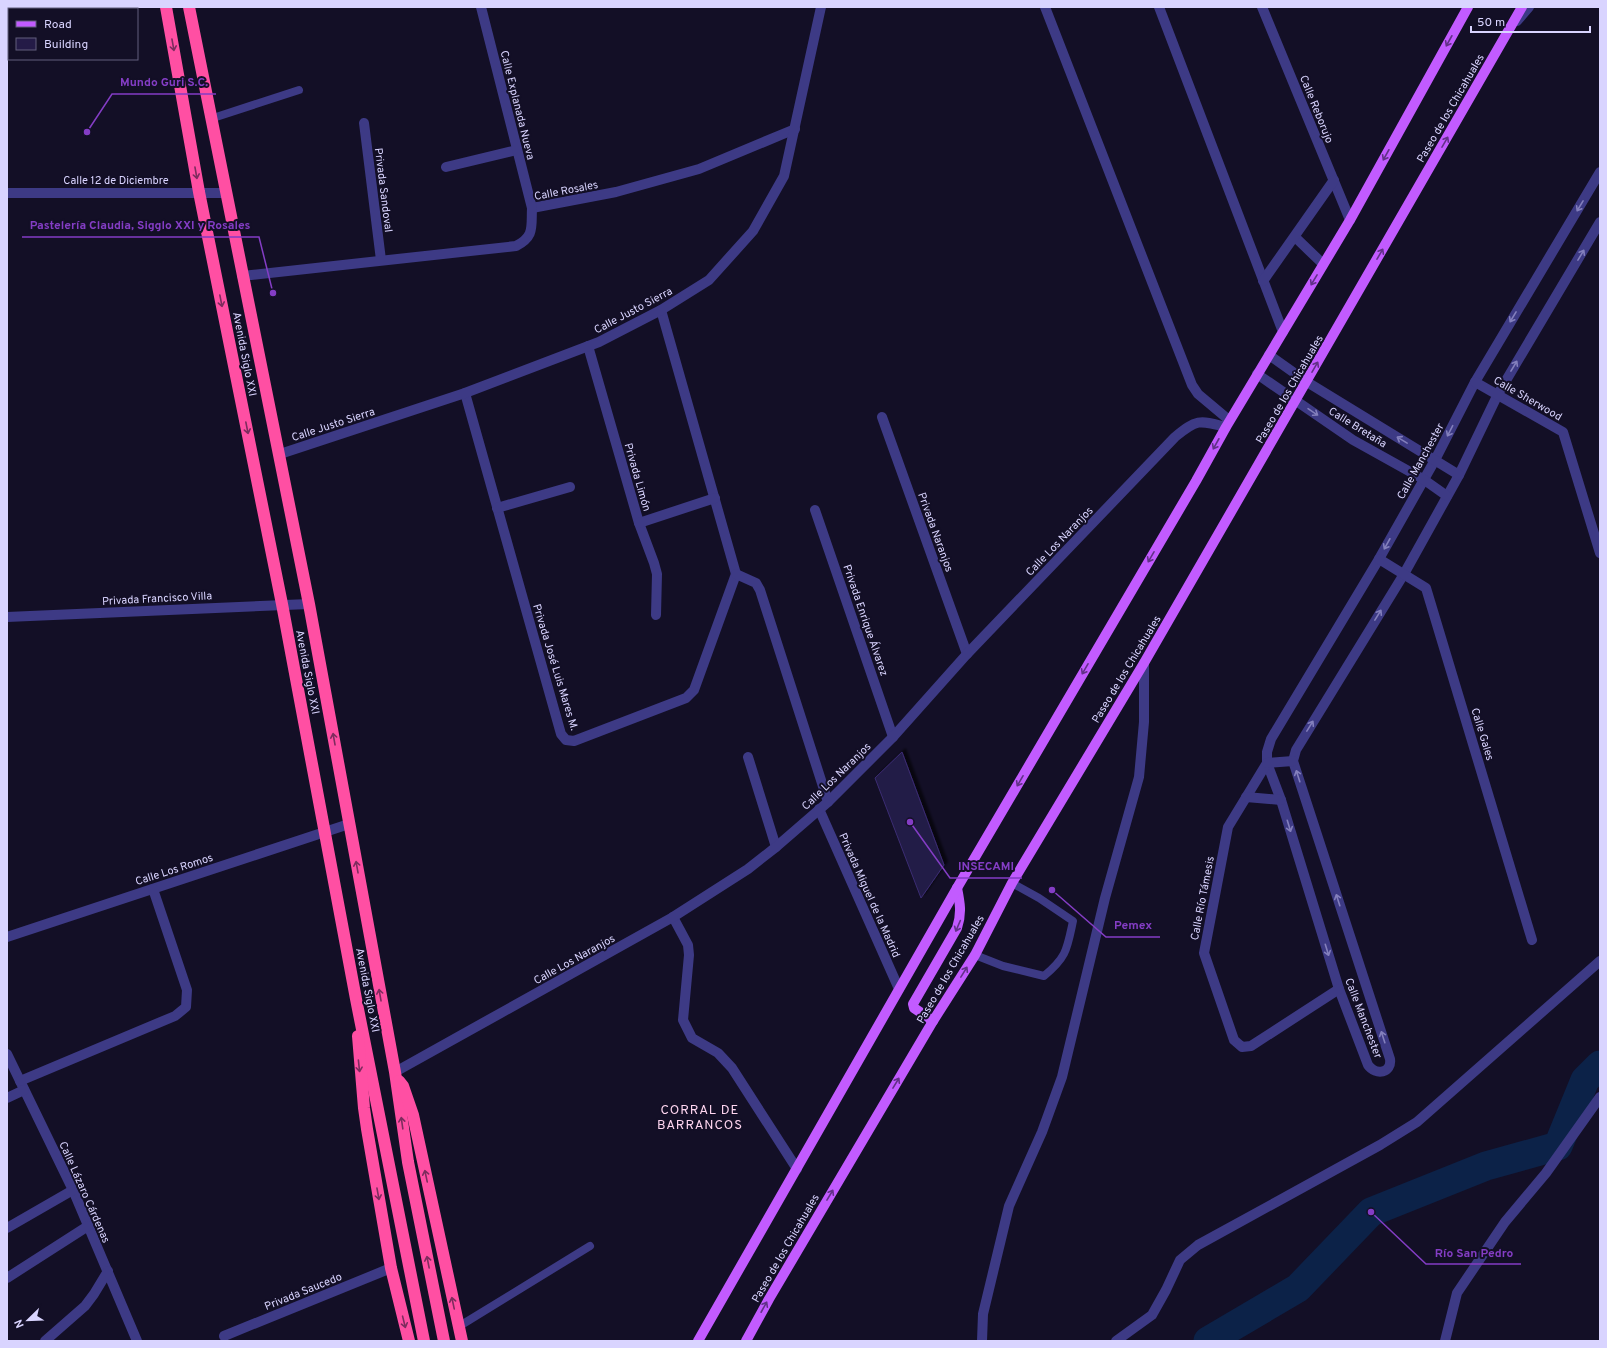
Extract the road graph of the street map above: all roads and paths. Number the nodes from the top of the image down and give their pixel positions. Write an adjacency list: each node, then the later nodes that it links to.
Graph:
1 (166, 7): 20 (highway, Avenida Siglo XXI, one-way to 20)
2 (189, 7): 13 (highway, Avenida Siglo XXI)
3 (481, 7): 16 (street, Calle Explanada Nueva)
4 (821, 7): 15 (street, Calle Justo Sierra)
5 (1045, 7): 42 (street)
6 (1159, 7): 30 (street)
7 (1262, 7): 19 (street, Calle Reborujo)
8 (1468, 7): 24 (main road, one-way to 24)
9 (1522, 7): 11 (main road, Paseo de los Chicahuales)
10 (1529, 7): 11 (street)
11 (1510, 29): 36 (main road, Paseo de los Chicahuales, one-way to 11)
12 (299, 90): 13 (lane)
13 (210, 119): 21 (highway, Avenida Siglo XXI)
14 (364, 123): 27 (street, Privada Sandoval)
15 (795, 129): 23 (street, Calle Rosales); 31 (street, Calle Justo Sierra)
16 (517, 150): 17 (street); 23 (street, Calle Explanada Nueva)
17 (446, 167)
18 (1600, 172): 37 (street, Calle Manchester, one-way to 37)
19 (1334, 180): 24 (street, Calle Reborujo); 26 (street)
20 (199, 192): 21 (street, Calle 12 de Diciembre); 22 (street, Calle 12 de Diciembre); 57 (highway, Avenida Siglo XXI, one-way to 57)
21 (225, 192): 29 (highway, Avenida Siglo XXI)
22 (7, 193)
23 (532, 208): 27 (street, Calle Rosales)
24 (1350, 220): 28 (main road)
25 (1600, 222): 39 (street, one-way to 25)
26 (1295, 237): 28 (street); 30 (street)
27 (381, 260): 29 (street, Calle Rosales)
28 (1324, 264): 32 (main road, one-way to 32)
29 (242, 276): 43 (highway, Avenida Siglo XXI)
30 (1263, 281): 32 (street)
31 (661, 310): 33 (street, Calle Justo Sierra); 49 (street)
32 (1283, 332): 34 (main road)
33 (588, 346): 38 (street, Calle Justo Sierra); 52 (street, Privada Limón)
34 (1269, 355): 35 (main road); 36 (street, Calle Bretaña)
35 (1257, 374): 40 (street, Calle Bretaña); 42 (main road)
36 (1307, 382): 40 (main road, Paseo de los Chicahuales); 44 (street, Calle Bretaña, one-way to 36)
37 (1475, 382): 39 (street, Calle Sherwood); 44 (street, Calle Manchester, one-way to 44)
38 (465, 393): 43 (street, Calle Justo Sierra); 50 (street, Privada José Luis Mares M.)
39 (1498, 394): 45 (street); 53 (street, Calle Sherwood)
40 (1296, 401): 46 (street, Calle Bretaña, one-way to 46); 62 (main road, Paseo de los Chicahuales)
41 (882, 417): 61 (street, Privada Naranjos)
42 (1227, 423): 61 (street, Calle Los Naranjos); 75 (main road, one-way to 75)
43 (280, 454): 58 (highway, Avenida Siglo XXI)
44 (1435, 460): 45 (street, Calle Bretaña); 46 (street, Calle Manchester)
45 (1459, 475): 48 (street)
46 (1423, 480): 48 (street, Calle Bretaña); 54 (street, Calle Manchester, one-way to 54)
47 (570, 487): 50 (street)
48 (1447, 496): 56 (street)
49 (715, 498): 52 (street); 55 (street)
50 (497, 508): 55 (street, Privada José Luis Mares M.)
51 (815, 510): 63 (street, Privada Enrique Álvarez)
52 (640, 523): 59 (street, Privada Limón)
53 (1600, 553)
54 (1379, 559): 56 (street, Calle Gales); 66 (street, Calle Manchester)
55 (736, 574): 69 (street)
56 (1404, 574): 65 (street, one-way to 56); 79 (street, Calle Gales)
57 (282, 604): 58 (street, Privada Francisco Villa); 60 (street, Privada Francisco Villa); 72 (highway, Avenida Siglo XXI)
58 (309, 604): 71 (highway, Avenida Siglo XXI, one-way to 58)
59 (656, 615)
60 (7, 617)
61 (967, 654): 63 (street, Calle Los Naranjos)
62 (1144, 663): 74 (main road, Paseo de los Chicahuales); 109 (street)
63 (893, 737): 69 (street, Calle Los Naranjos)
64 (748, 757): 73 (street)
65 (1293, 761): 66 (street); 83 (street, Calle Manchester, one-way to 65)
66 (1267, 763): 67 (street, Calle Río Támesis); 68 (street, Calle Manchester)
67 (1246, 797): 68 (street); 83 (street, Calle Río Támesis)
68 (1281, 800): 83 (street, Calle Manchester, one-way to 83)
69 (828, 802): 70 (street, Calle Los Naranjos)
70 (819, 809): 73 (street, Calle Los Naranjos); 82 (street, Privada Miguel de la Madrid)
71 (349, 824): 72 (street, Calle Los Romos); 87 (highway, Avenida Siglo XXI, one-way to 71)
72 (324, 832): 76 (street, Calle Los Romos); 84 (highway, Avenida Siglo XXI)
73 (776, 846): 77 (street, Calle Los Naranjos)
74 (1012, 883): 80 (main road, Paseo de los Chicahuales); 80 (lane)
75 (957, 888): 82 (main road); 85 (main road, one-way to 85)
76 (153, 889): 78 (street, Calle Los Romos); 88 (street)
77 (674, 917): 87 (street, Calle Los Naranjos); 91 (street)
78 (7, 937)
79 (1532, 940)
80 (974, 955): 85 (main road, Paseo de los Chicahuales, one-way to 80)
81 (1600, 961): 110 (street)
82 (899, 989): 91 (main road)
83 (1339, 989)
84 (356, 999): 96 (highway, one-way to 96); 104 (highway, Avenida Siglo XXI)
85 (933, 1022): 108 (main road, Paseo de los Chicahuales, one-way to 85)
86 (7, 1054): 88 (street, Calle Lázaro Cárdenas)
87 (395, 1074): 99 (highway, one-way to 87); 105 (highway, Avenida Siglo XXI, one-way to 87)
88 (22, 1085): 90 (street); 92 (street, Calle Lázaro Cárdenas)
89 (1600, 1097): 111 (street)
90 (7, 1098)
91 (797, 1169): 107 (main road)
92 (73, 1190): 93 (street, Calle Lázaro Cárdenas); 94 (street)
93 (88, 1226): 97 (street, Calle Lázaro Cárdenas); 98 (street)
94 (7, 1228)
95 (590, 1246): 99 (lane)
96 (391, 1268): 100 (street, Privada Saucedo); 103 (highway, one-way to 103)
97 (108, 1271): 101 (street); 102 (street, Calle Lázaro Cárdenas)
98 (7, 1278)
99 (458, 1327): 106 (highway)
100 (224, 1336)
101 (45, 1341)
102 (137, 1341)
103 (409, 1341)
104 (424, 1341)
105 (444, 1341)
106 (462, 1341)
107 (698, 1341)
108 (746, 1341)
109 (982, 1341)
110 (1116, 1341)
111 (1445, 1341)

